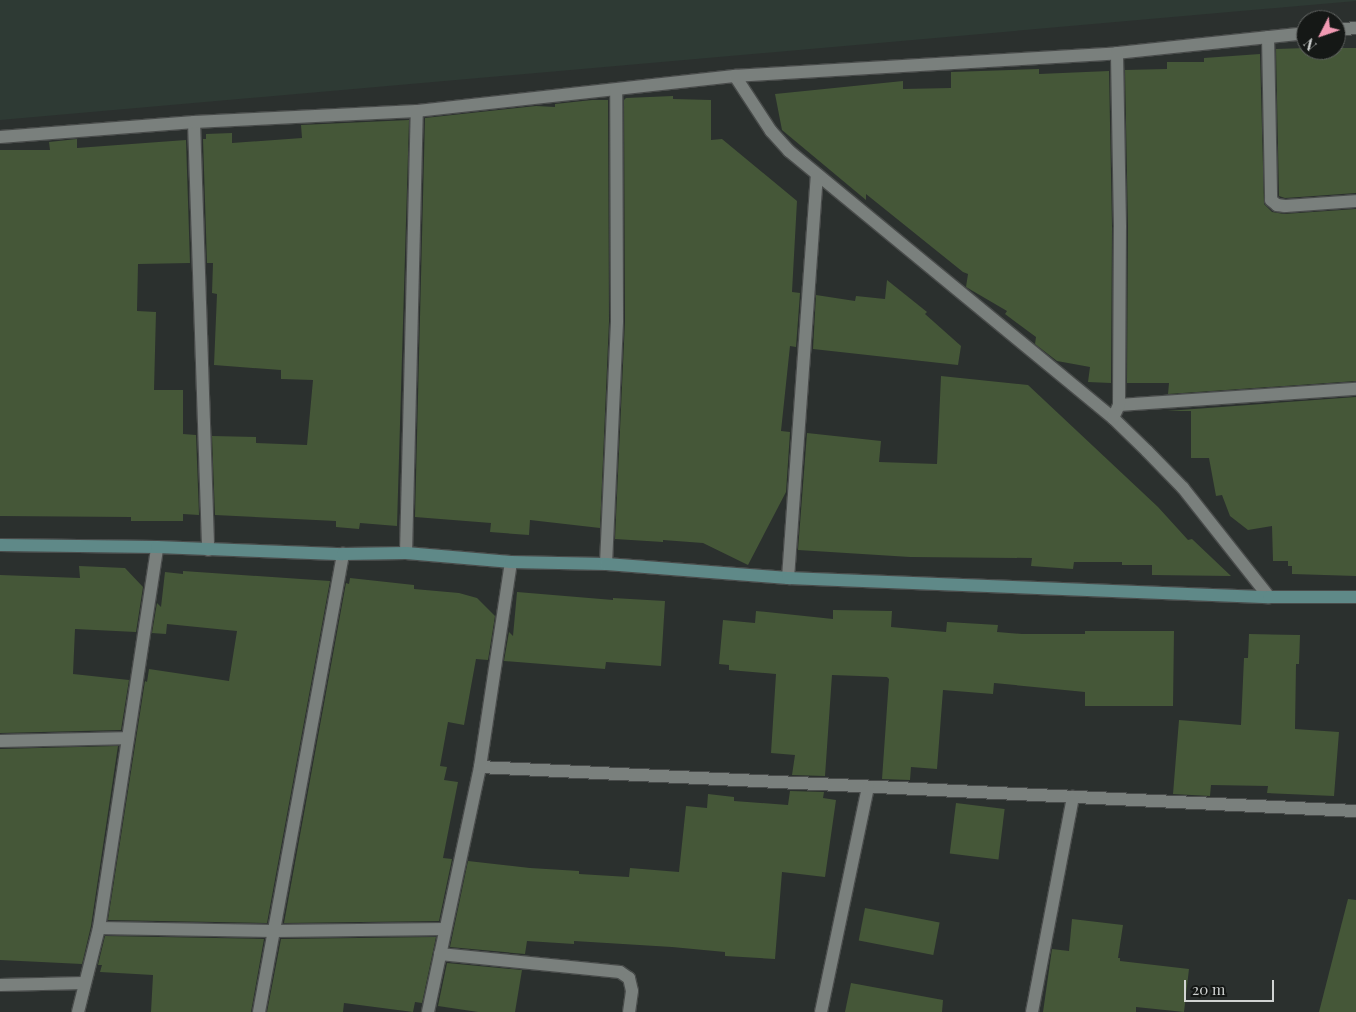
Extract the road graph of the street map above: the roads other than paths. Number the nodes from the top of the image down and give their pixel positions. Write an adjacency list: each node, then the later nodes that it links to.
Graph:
1 (1296, 34): 2 (street)
2 (1268, 37): 3 (street); 10 (street)
3 (1117, 53): 4 (street); 12 (street)
4 (735, 76): 5 (street); 9 (street)
5 (616, 90): 6 (street); 20 (street)
6 (417, 111): 7 (street); 17 (street)
7 (194, 122): 8 (street); 16 (street)
8 (0, 137)
9 (817, 175): 13 (street); 21 (street)
10 (1356, 201)
11 (1356, 389): 12 (street)
12 (1118, 405): 13 (street)
13 (1113, 418): 23 (street)
14 (0, 545): 15 (street)
15 (158, 547): 16 (street); 24 (street)
16 (208, 550): 18 (street)
17 (406, 553): 18 (street); 19 (street)
18 (343, 554): 32 (street)
19 (511, 562): 20 (street); 26 (street)
20 (606, 564): 21 (street)
21 (788, 578): 23 (street)
22 (1356, 597): 23 (street)
23 (1270, 598)
24 (128, 738): 25 (street); 30 (street)
25 (0, 741)
26 (480, 767): 27 (street); 31 (street)
27 (868, 787): 28 (street); 40 (street)
28 (1073, 797): 29 (street); 41 (street)
29 (1356, 811)
30 (99, 928): 32 (street); 34 (street)
31 (445, 930): 32 (street); 33 (street)
32 (274, 931): 37 (street)
33 (440, 954): 38 (street); 39 (street)
34 (84, 983): 35 (street); 36 (street)
35 (0, 985)
36 (78, 1012)
37 (259, 1012)
38 (428, 1012)
39 (629, 1012)
40 (821, 1012)
41 (1032, 1012)

